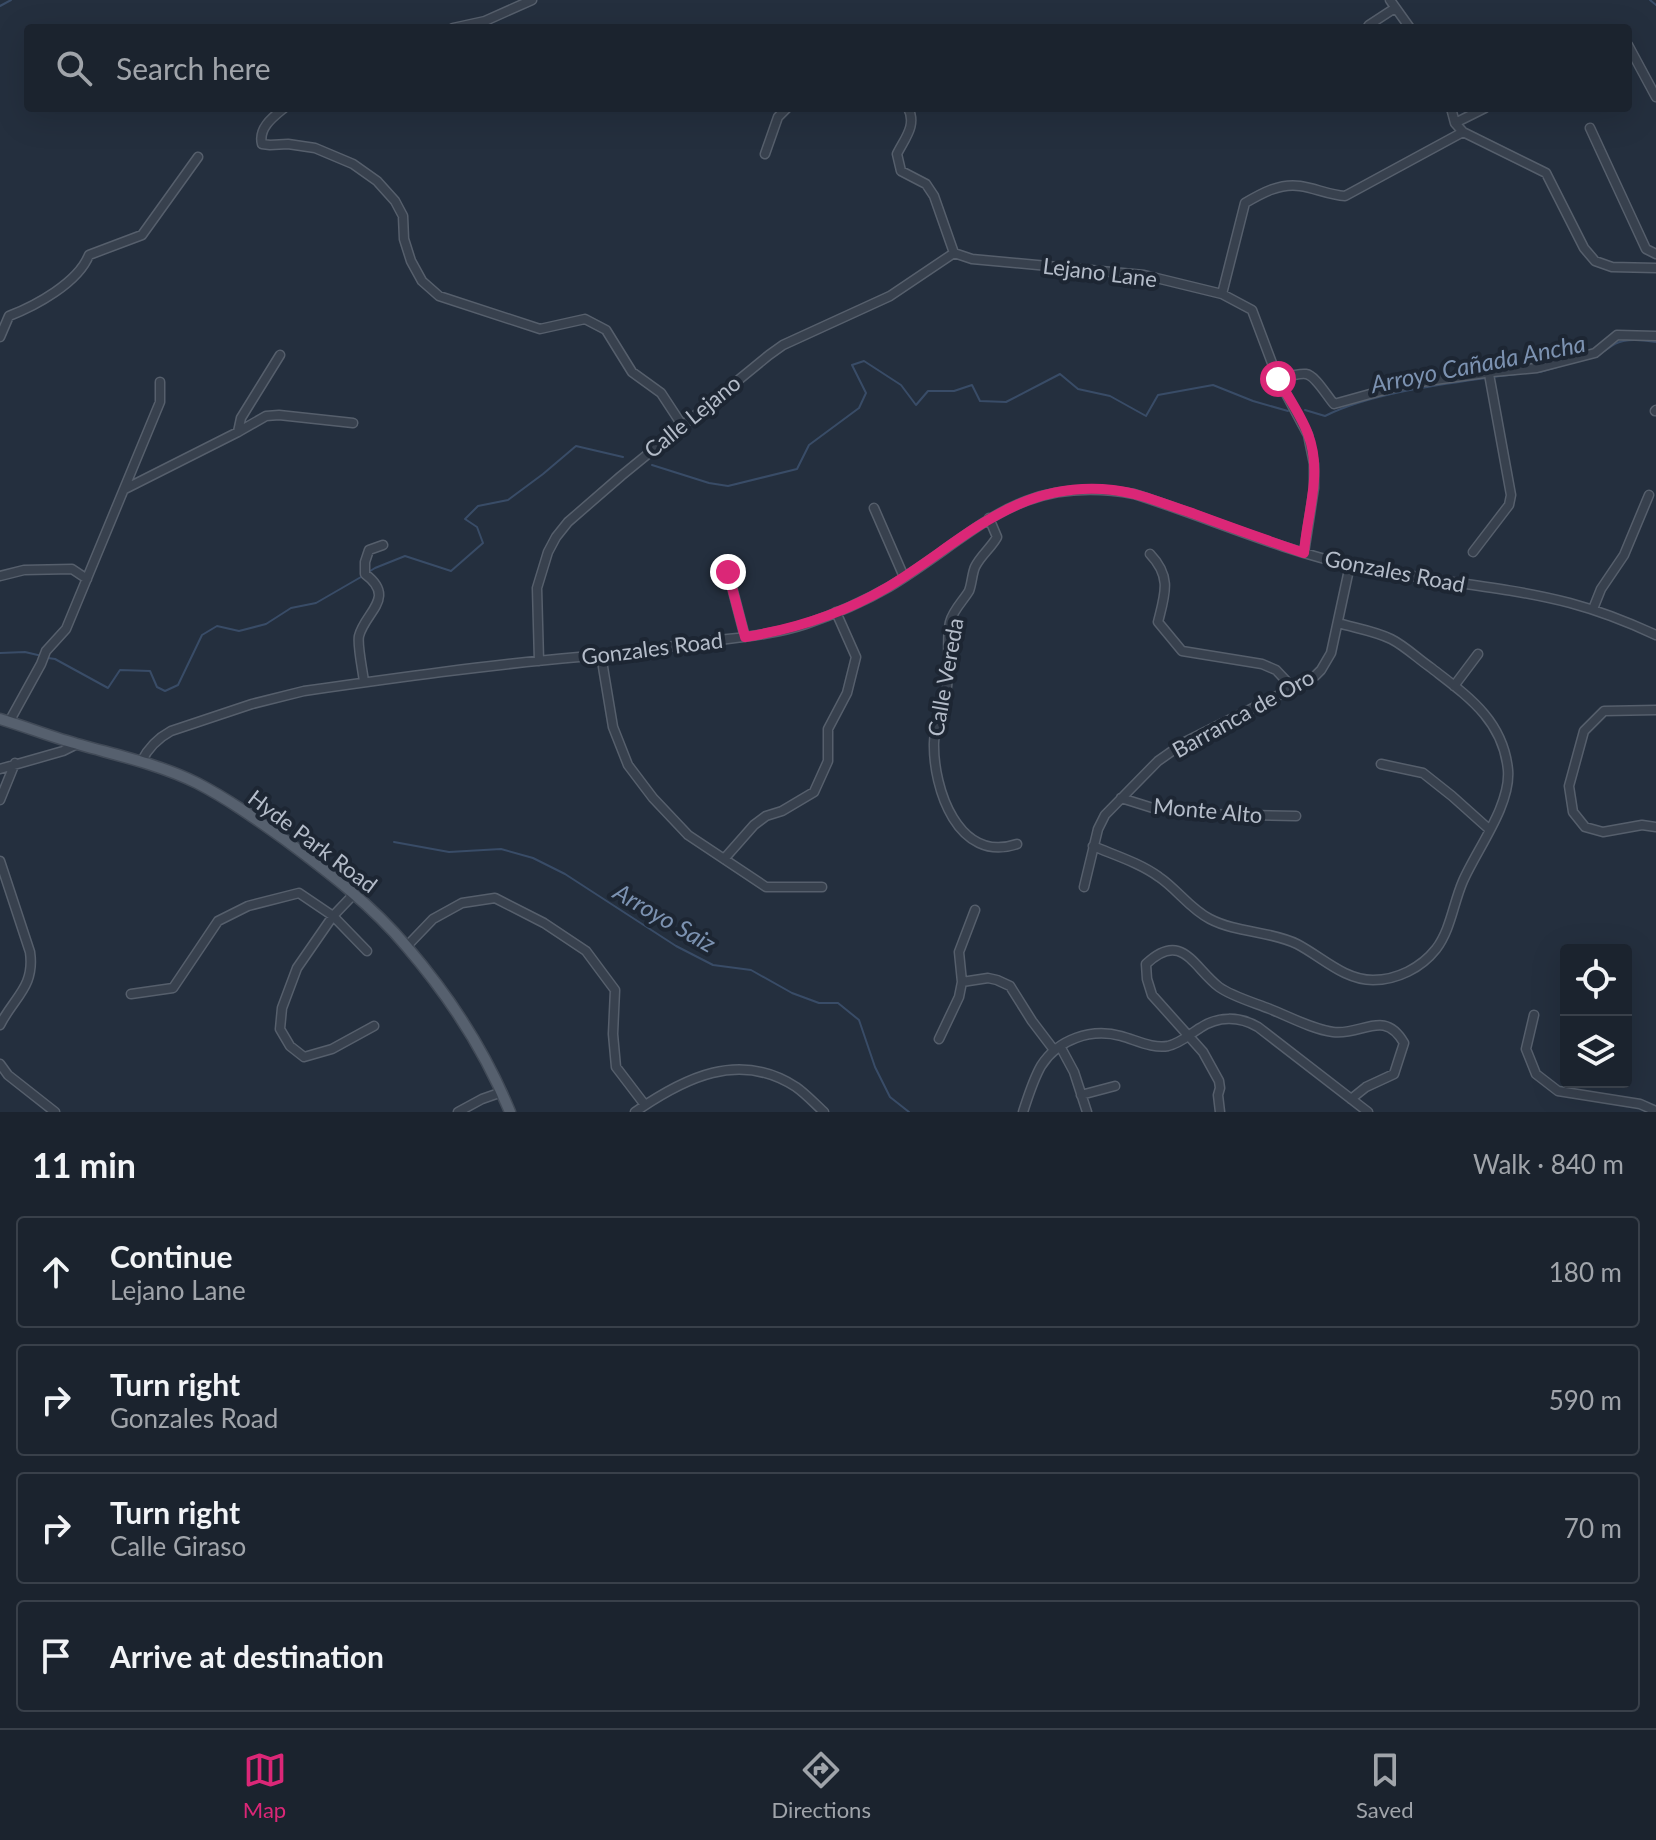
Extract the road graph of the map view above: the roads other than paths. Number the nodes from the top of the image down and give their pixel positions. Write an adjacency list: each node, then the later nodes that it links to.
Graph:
1 (532, 0): 3 (street)
2 (1392, 4): 4 (street); 5 (street)
3 (471, 24)
4 (1370, 24)
5 (1407, 24)
6 (1632, 52): 7 (street)
7 (1656, 97)
8 (280, 112): 29 (street)
9 (783, 112): 16 (street)
10 (910, 112): 18 (street)
11 (1452, 112): 13 (street)
12 (1477, 112): 13 (street)
13 (1455, 123): 15 (street)
14 (1590, 128): 19 (street)
15 (1463, 132): 20 (street); 21 (street)
16 (765, 154)
17 (198, 157): 23 (street)
18 (954, 253): 21 (street, Lejano Lane); 29 (street, Calle Lejano)
19 (1656, 254)
20 (1656, 268)
21 (1222, 294): 26 (street, Lejano Lane)
22 (1656, 336): 26 (street)
23 (0, 337)
24 (280, 355): 30 (street)
25 (1489, 378): 36 (street)
26 (1278, 379): 37 (street, Lejano Lane)
27 (160, 382): 31 (street)
28 (353, 423): 30 (street)
29 (682, 425): 51 (street, Calle Lejano)
30 (238, 432): 31 (street)
31 (124, 489): 43 (street)
32 (1649, 495): 44 (street)
33 (874, 508): 42 (street)
34 (989, 518): 37 (street, Gonzales Road); 42 (street, Gonzales Road); 67 (street, Calle Vereda)
35 (383, 545): 52 (street)
36 (1473, 552)
37 (1304, 553): 39 (street, Gonzales Road)
38 (1150, 554): 54 (street)
39 (1350, 565): 44 (street, Gonzales Road); 46 (street, Barranca de Oro)
40 (728, 572): 48 (street)
41 (0, 576): 43 (street)
42 (904, 577): 45 (street, Gonzales Road)
43 (87, 579): 56 (street)
44 (1593, 609): 47 (street, Gonzales Road)
45 (836, 612): 48 (street, Gonzales Road); 69 (street)
46 (1338, 623): 53 (street); 54 (street, Barranca de Oro)
47 (1656, 635)
48 (745, 637): 50 (street, Gonzales Road)
49 (1478, 654): 53 (street)
50 (601, 655): 51 (street, Gonzales Road); 69 (street)
51 (539, 661): 52 (street, Gonzales Road)
52 (364, 682): 58 (street, Gonzales Road)
53 (1454, 686): 66 (street)
54 (1293, 688): 62 (street, Barranca de Oro)
55 (1656, 710): 65 (street)
56 (4, 720): 57 (main road, Hyde Park Road)
57 (77, 744): 58 (main road, Hyde Park Road); 59 (street)
58 (141, 762): 73 (main road, Hyde Park Road)
59 (16, 763): 61 (street); 63 (street)
60 (1381, 764): 66 (street)
61 (0, 769)
62 (1121, 798): 64 (street, Monte Alto); 68 (street, Barranca de Oro)
63 (0, 800)
64 (1296, 816)
65 (1656, 827)
66 (1490, 830): 68 (street)
67 (1017, 844)
68 (1093, 846): 72 (street, Barranca de Oro)
69 (724, 859): 71 (street)
70 (0, 861): 81 (street)
71 (822, 887)
72 (1084, 887)
73 (354, 894): 75 (street); 76 (main road, Hyde Park Road)
74 (975, 910): 78 (street)
75 (333, 916): 77 (street); 79 (street); 82 (street)
76 (407, 946): 88 (main road, Hyde Park Road); 91 (street)
77 (367, 951)
78 (962, 982): 84 (street); 85 (street)
79 (131, 994)
80 (1534, 1015): 93 (street)
81 (0, 1025)
82 (374, 1026)
83 (1189, 1036): 85 (street); 90 (street); 90 (street); 100 (street)
84 (939, 1039)
85 (1057, 1048): 89 (street); 98 (street)
86 (0, 1064): 94 (street)
87 (1115, 1086): 89 (street)
88 (502, 1092): 92 (street); 95 (main road, Hyde Park Road)
89 (1081, 1095): 99 (street)
90 (1351, 1099): 101 (street)
91 (645, 1105): 96 (street); 97 (street)
92 (464, 1111)
93 (1656, 1111)
94 (55, 1112)
95 (510, 1112)
96 (635, 1112)
97 (824, 1112)
98 (1023, 1112)
99 (1087, 1112)
100 (1220, 1112)
101 (1368, 1112)

